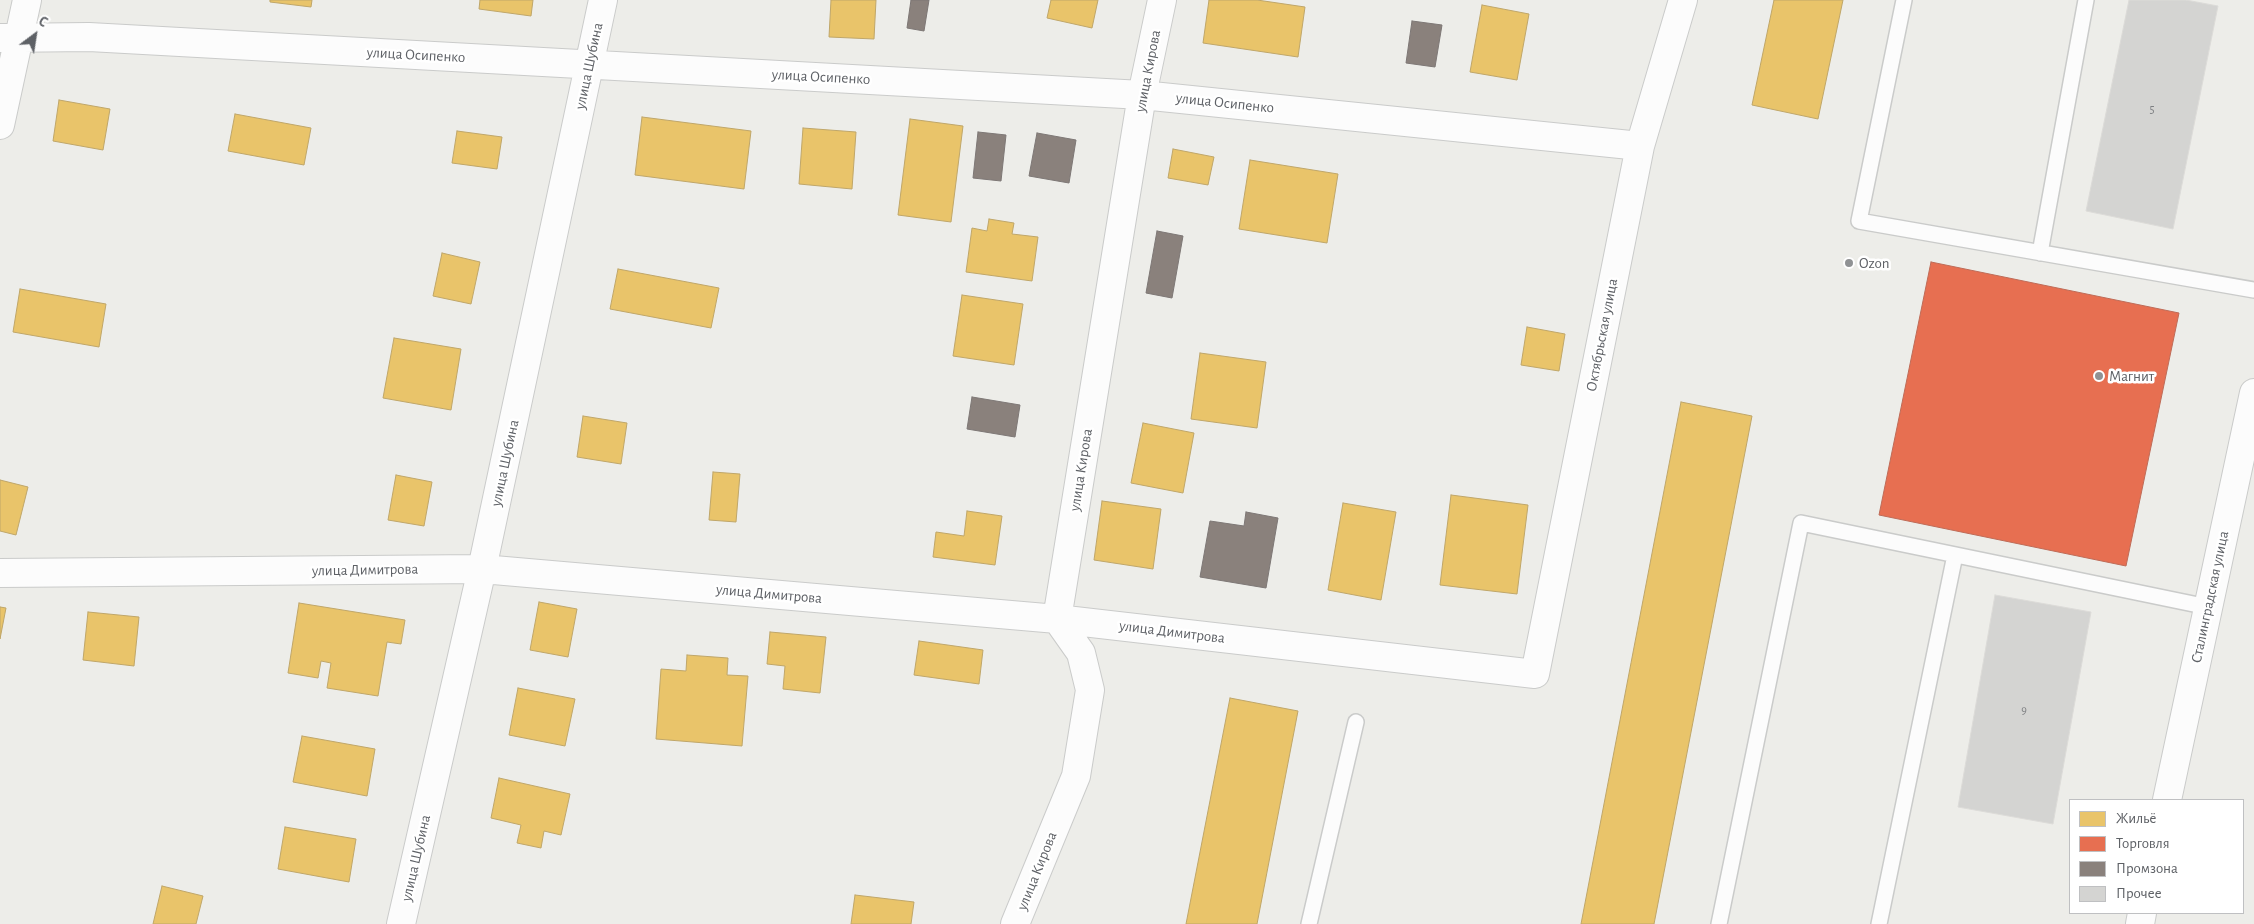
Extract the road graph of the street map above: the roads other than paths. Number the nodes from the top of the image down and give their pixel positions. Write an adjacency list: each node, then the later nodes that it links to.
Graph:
1 (27, 0): 7 (street)
2 (603, 0): 8 (street, улица Шубина)
3 (1162, 0): 9 (street, улица Кирова)
4 (1683, 0): 11 (street, Октябрьская улица)
5 (1904, 0): 12 (lane)
6 (2086, 0): 12 (lane)
7 (9, 38): 8 (street, улица Осипенко); 10 (street)
8 (589, 64): 9 (street, улица Осипенко); 17 (street, улица Шубина)
9 (1142, 95): 11 (street, улица Осипенко); 20 (street, улица Кирова)
10 (0, 125)
11 (1640, 146): 21 (street, Октябрьская улица)
12 (2040, 252): 13 (lane)
13 (2254, 290)
14 (2254, 393): 15 (street, Сталинградская улица)
15 (2247, 456): 19 (street, Сталинградская улица)
16 (1955, 554): 19 (lane); 27 (lane); 28 (lane)
17 (482, 569): 18 (street, улица Димитрова); 20 (street, улица Димитрова); 24 (street, улица Шубина)
18 (0, 573)
19 (2208, 607): 23 (street, Сталинградская улица)
20 (1057, 619): 21 (street, улица Димитрова); 25 (street, улица Кирова)
21 (1535, 674)
22 (1356, 722): 26 (lane)
23 (2167, 799)
24 (401, 924)
25 (1015, 924)
26 (1309, 924)
27 (1719, 924)
28 (1879, 924)

